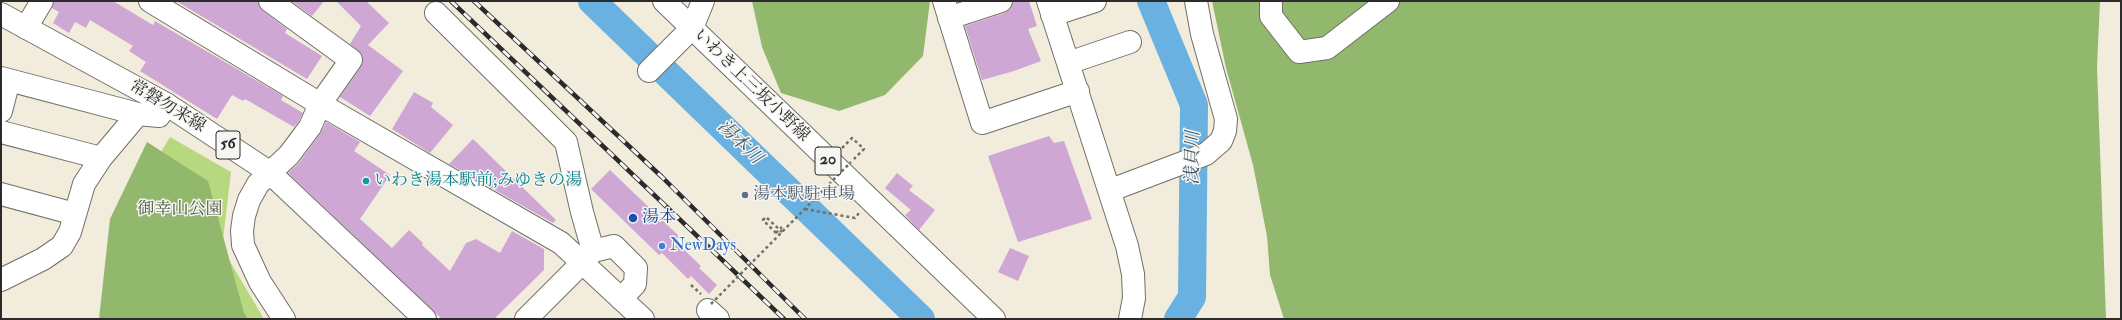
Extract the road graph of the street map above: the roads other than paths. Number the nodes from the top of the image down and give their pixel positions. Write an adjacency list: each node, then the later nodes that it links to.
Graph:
1 (42, 1): 15 (street)
2 (150, 1): 23 (street)
3 (270, 1): 23 (street)
4 (664, 1): 16 (street, いわき上三坂小野線 / 20)
5 (703, 1): 16 (street)
6 (1001, 1): 12 (street)
7 (1095, 1): 11 (street)
8 (1196, 1): 29 (street)
9 (1270, 1): 10 (street)
10 (1388, 1)
11 (1050, 8): 18 (street)
12 (946, 10): 21 (street)
13 (436, 13): 32 (street)
14 (1, 14): 15 (street, 常磐勿来線 / 56)
15 (26, 28): 22 (street, 常磐勿来線 / 56)
16 (692, 28): 19 (street); 43 (street, いわき上三坂小野線 / 20)
17 (1130, 42): 18 (street)
18 (1068, 63): 21 (street)
19 (649, 71)
20 (5, 79): 24 (street); 25 (street)
21 (1078, 91): 29 (street)
22 (166, 104): 25 (street); 28 (street, 常磐勿来線 / 56)
23 (320, 104): 28 (street); 34 (street)
24 (1, 111)
25 (138, 114): 27 (street)
26 (1, 132): 27 (street)
27 (101, 158): 33 (street)
28 (269, 172): 39 (street); 40 (street, 常磐勿来線 / 56)
29 (1111, 190): 44 (street)
30 (563, 191): 32 (street)
31 (1, 194): 33 (street)
32 (582, 212): 34 (street)
33 (75, 214): 36 (street)
34 (588, 257): 38 (street); 38 (street); 41 (street)
35 (1, 263): 36 (street)
36 (24, 269): 37 (street)
37 (1, 280)
38 (621, 299): 42 (street)
39 (284, 319)
40 (425, 319)
41 (526, 319)
42 (643, 319)
43 (994, 319)
44 (1130, 319)

